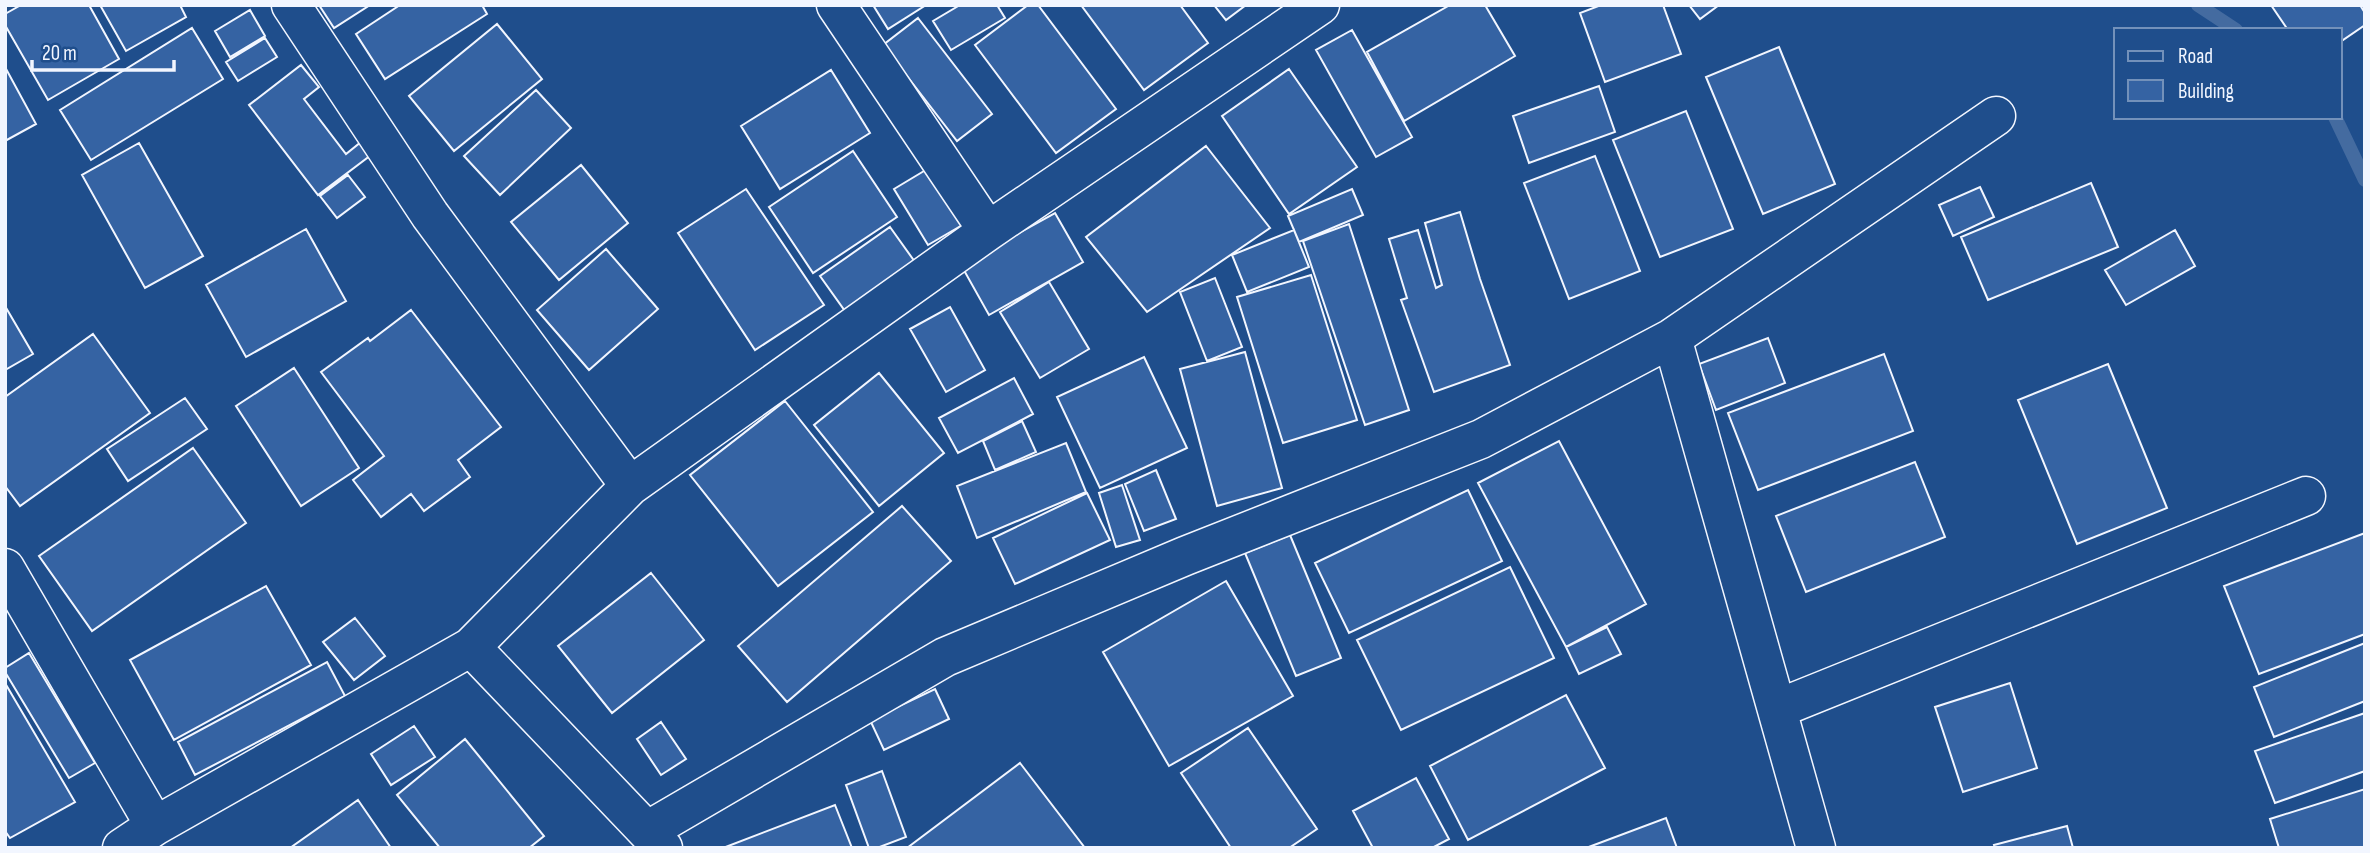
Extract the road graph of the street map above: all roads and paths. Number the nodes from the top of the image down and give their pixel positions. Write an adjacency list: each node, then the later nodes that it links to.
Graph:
1 (291, 5): 7 (street)
2 (836, 5): 5 (street)
3 (1320, 5): 5 (street)
4 (1996, 117): 6 (street)
5 (988, 231): 7 (street)
6 (1672, 338): 11 (street); 13 (street)
7 (630, 486): 10 (street)
8 (2306, 496): 11 (street)
9 (5, 568): 12 (street)
10 (471, 647): 12 (street); 13 (street)
11 (1777, 709): 15 (street)
12 (155, 826): 14 (street)
13 (655, 839)
14 (122, 848)
15 (1816, 848)

